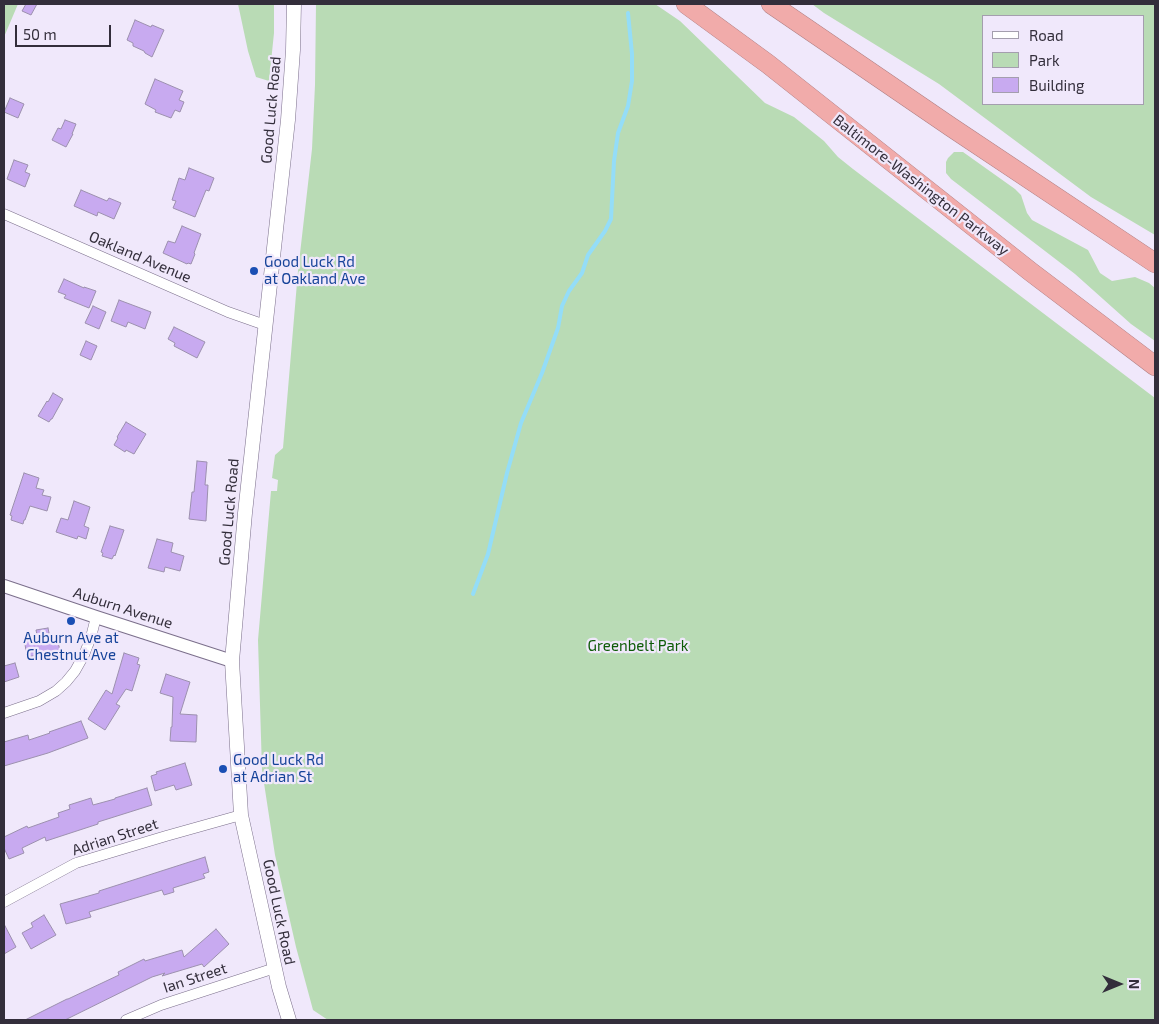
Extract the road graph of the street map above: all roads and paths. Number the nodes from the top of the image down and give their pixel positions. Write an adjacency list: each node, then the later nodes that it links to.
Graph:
1 (294, 4): 6 (main road, Good Luck Road)
2 (686, 4): 7 (highway, Baltimore-Washington Parkway)
3 (771, 4): 5 (highway)
4 (4, 214): 6 (street, Oakland Avenue)
5 (1155, 263)
6 (265, 325): 10 (main road, Good Luck Road)
7 (1155, 366)
8 (4, 586): 9 (street, Auburn Avenue)
9 (96, 617): 10 (street, Auburn Avenue); 11 (street)
10 (232, 660): 12 (main road, Good Luck Road)
11 (4, 713)
12 (241, 815): 13 (street, Adrian Street); 14 (main road, Good Luck Road)
13 (4, 902)
14 (275, 968): 15 (street, Ian Street); 16 (main road, Good Luck Road)
15 (126, 1020)
16 (289, 1020)

